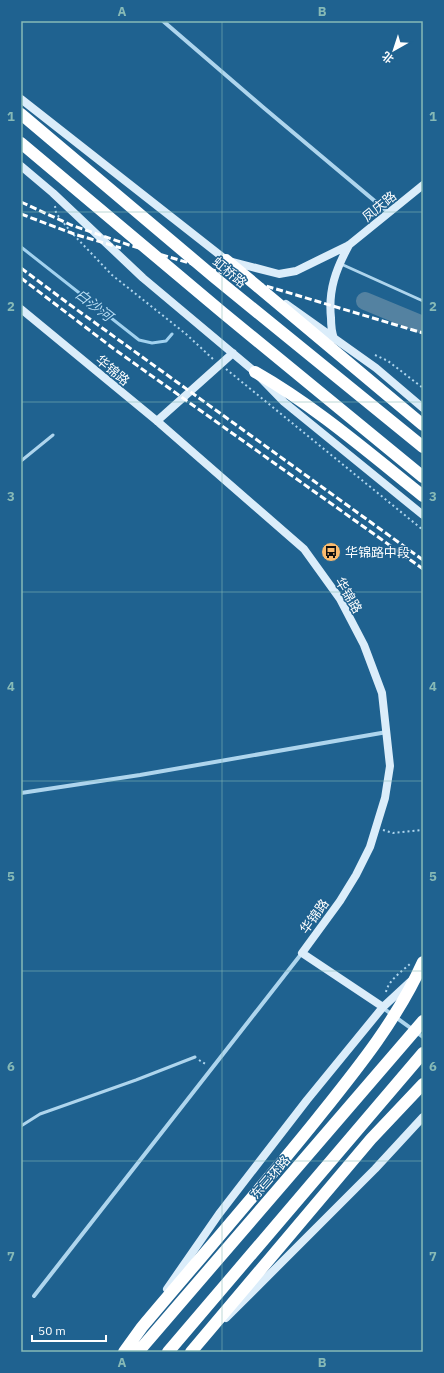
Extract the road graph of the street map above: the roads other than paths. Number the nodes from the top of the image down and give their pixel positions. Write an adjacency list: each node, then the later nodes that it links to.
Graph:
1 (163, 21): 7 (street)
2 (21, 99): 9 (main road)
3 (21, 114): 21 (highway, 虹桥路)
4 (21, 143): 23 (highway)
5 (21, 166): 14 (main road)
6 (423, 185): 7 (main road, 凤庆路)
7 (390, 213): 8 (main road, 凤庆路)
8 (349, 245): 9 (main road); 10 (main road)
9 (226, 260): 13 (main road); 16 (highway)
10 (339, 263): 11 (lane); 13 (main road)
11 (423, 301)
12 (21, 309): 18 (main road, 华锦路)
13 (333, 338): 16 (main road); 17 (main road)
14 (233, 353): 15 (main road); 18 (main road)
15 (255, 372): 24 (highway); 25 (main road)
16 (364, 377): 19 (highway)
17 (423, 408)
18 (157, 421): 26 (main road, 华锦路)
19 (423, 424)
20 (54, 435): 22 (lane)
21 (423, 448)
22 (21, 461)
23 (423, 477)
24 (423, 496)
25 (423, 515)
26 (387, 732): 27 (street); 28 (main road, 华锦路)
27 (21, 793)
28 (302, 954): 31 (main road); 39 (street)
29 (417, 962): 40 (highway)
30 (423, 971): 31 (main road)
31 (383, 1007): 33 (street); 40 (main road)
32 (423, 1021): 43 (highway, 东三环路)
33 (423, 1036)
34 (423, 1053): 44 (highway)
35 (195, 1057): 38 (lane)
36 (423, 1084): 41 (highway)
37 (423, 1117): 41 (main road)
38 (21, 1126)
39 (34, 1296)
40 (142, 1327): 42 (highway)
41 (193, 1350)
42 (124, 1352)
43 (138, 1352)
44 (168, 1352)

